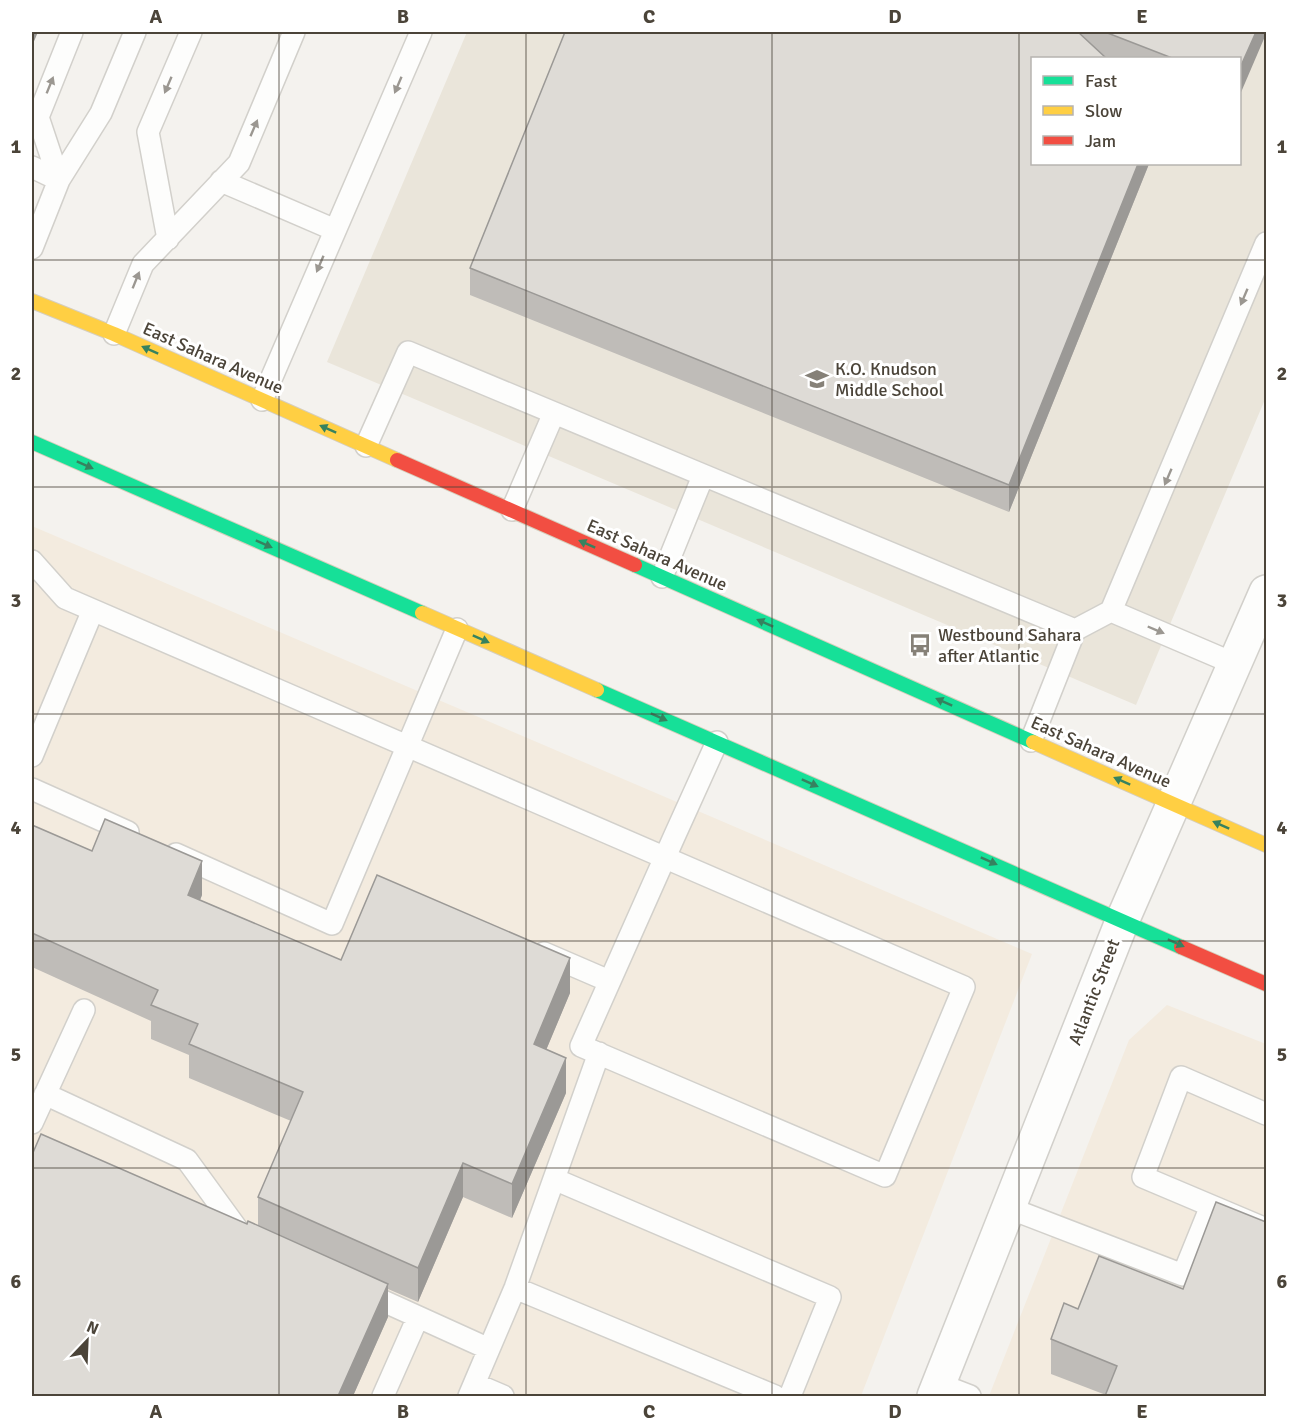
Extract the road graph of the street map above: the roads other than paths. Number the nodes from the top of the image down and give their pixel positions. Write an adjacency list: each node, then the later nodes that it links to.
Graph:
1 (72, 32): 7 (lane, one-way to 1)
2 (135, 32): 7 (lane)
3 (190, 32): 10 (lane, one-way to 10)
4 (294, 32): 8 (lane, one-way to 4)
5 (421, 32): 9 (lane, one-way to 9)
6 (32, 167): 7 (lane)
7 (58, 180): 12 (lane)
8 (221, 181): 9 (lane); 10 (lane)
9 (335, 230): 15 (lane, one-way to 15)
10 (168, 239): 14 (lane, one-way to 10)
11 (1266, 243): 25 (lane, one-way to 25)
12 (32, 248)
13 (32, 301): 14 (main road, East Sahara Avenue)
14 (114, 334): 15 (main road, East Sahara Avenue, one-way to 14)
15 (262, 400): 18 (main road, East Sahara Avenue, one-way to 15)
16 (554, 413): 18 (lane); 19 (lane); 20 (lane)
17 (32, 442): 26 (main road, one-way to 26)
18 (366, 446): 20 (main road, East Sahara Avenue)
19 (703, 476): 22 (lane); 27 (lane)
20 (512, 510): 22 (main road, East Sahara Avenue, one-way to 20)
21 (32, 561): 24 (lane)
22 (662, 577): 29 (main road, East Sahara Avenue, one-way to 22)
23 (1266, 592): 28 (street, Atlantic Street)
24 (93, 610): 31 (lane); 32 (lane)
25 (1111, 611): 27 (lane); 28 (lane, one-way to 28)
26 (457, 629): 30 (main road, one-way to 30); 31 (lane)
27 (1075, 630): 29 (lane)
28 (1235, 664): 34 (street, Atlantic Street)
29 (1031, 741): 34 (main road, East Sahara Avenue, one-way to 29)
30 (717, 742): 36 (lane); 39 (main road, one-way to 39)
31 (407, 746): 36 (lane); 37 (lane)
32 (32, 756)
33 (32, 789): 37 (lane)
34 (1175, 805): 35 (main road, East Sahara Avenue, one-way to 34); 39 (street, Atlantic Street)
35 (1266, 845)
36 (665, 857): 41 (lane); 44 (lane)
37 (354, 872): 38 (lane)
38 (375, 881)
39 (1123, 920): 42 (main road, one-way to 42); 50 (street, Atlantic Street)
40 (524, 945): 41 (lane)
41 (609, 981): 44 (lane)
42 (1266, 984)
43 (84, 1010): 45 (lane)
44 (599, 1053): 48 (lane)
45 (45, 1094): 47 (lane); 52 (lane)
46 (1266, 1114): 49 (lane)
47 (32, 1123)
48 (554, 1179): 54 (lane); 62 (lane)
49 (1211, 1206): 50 (lane); 51 (lane)
50 (1010, 1208): 58 (street, Atlantic Street)
51 (1266, 1229)
52 (266, 1249)
53 (342, 1283): 55 (lane)
54 (515, 1288): 56 (lane); 61 (lane)
55 (418, 1317): 56 (lane); 59 (lane)
56 (489, 1349): 57 (lane)
57 (472, 1390): 60 (lane)
58 (937, 1390): 63 (lane)
59 (383, 1396)
60 (503, 1396)
61 (775, 1396)
62 (790, 1396)
63 (970, 1396)

